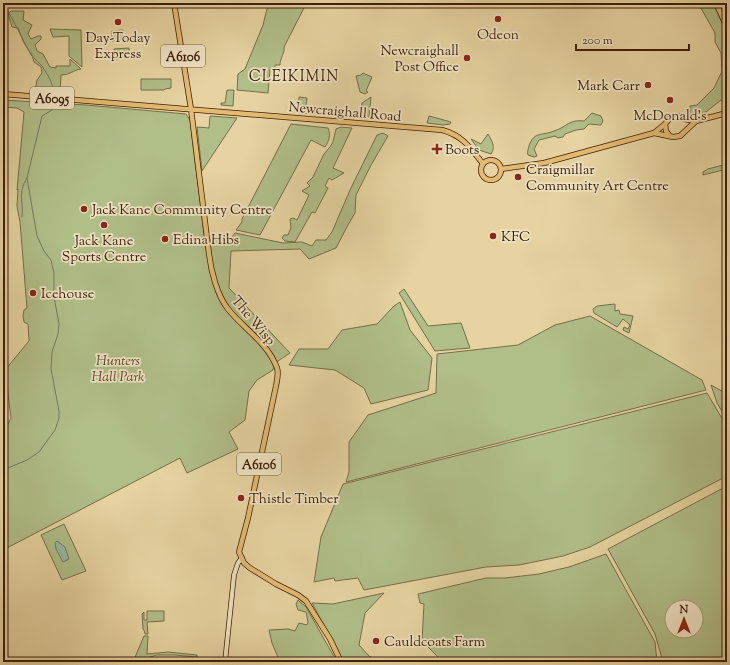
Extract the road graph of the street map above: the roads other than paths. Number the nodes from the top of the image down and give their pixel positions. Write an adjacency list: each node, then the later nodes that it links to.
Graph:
1 (174, 3): 7 (main road, A6106)
2 (716, 3): 5 (main road)
3 (723, 3): 4 (main road)
4 (727, 10)
5 (727, 27)
6 (3, 94): 7 (main road, A6095)
7 (191, 109): 15 (main road, Newcraighall Road / A6095); 17 (main road, The Wisp / A6106)
8 (727, 112): 10 (main road)
9 (684, 119): 10 (main road); 11 (main road); 12 (main road)
10 (696, 122): 12 (main road)
11 (665, 124): 13 (main road); 14 (main road)
12 (686, 130): 14 (main road)
13 (654, 133): 14 (main road); 16 (main road)
14 (670, 136)
15 (483, 164): 16 (main road); 16 (main road, A6095)
16 (501, 169)
17 (242, 558): 18 (street); 19 (main road)
18 (225, 662)
19 (341, 662)

